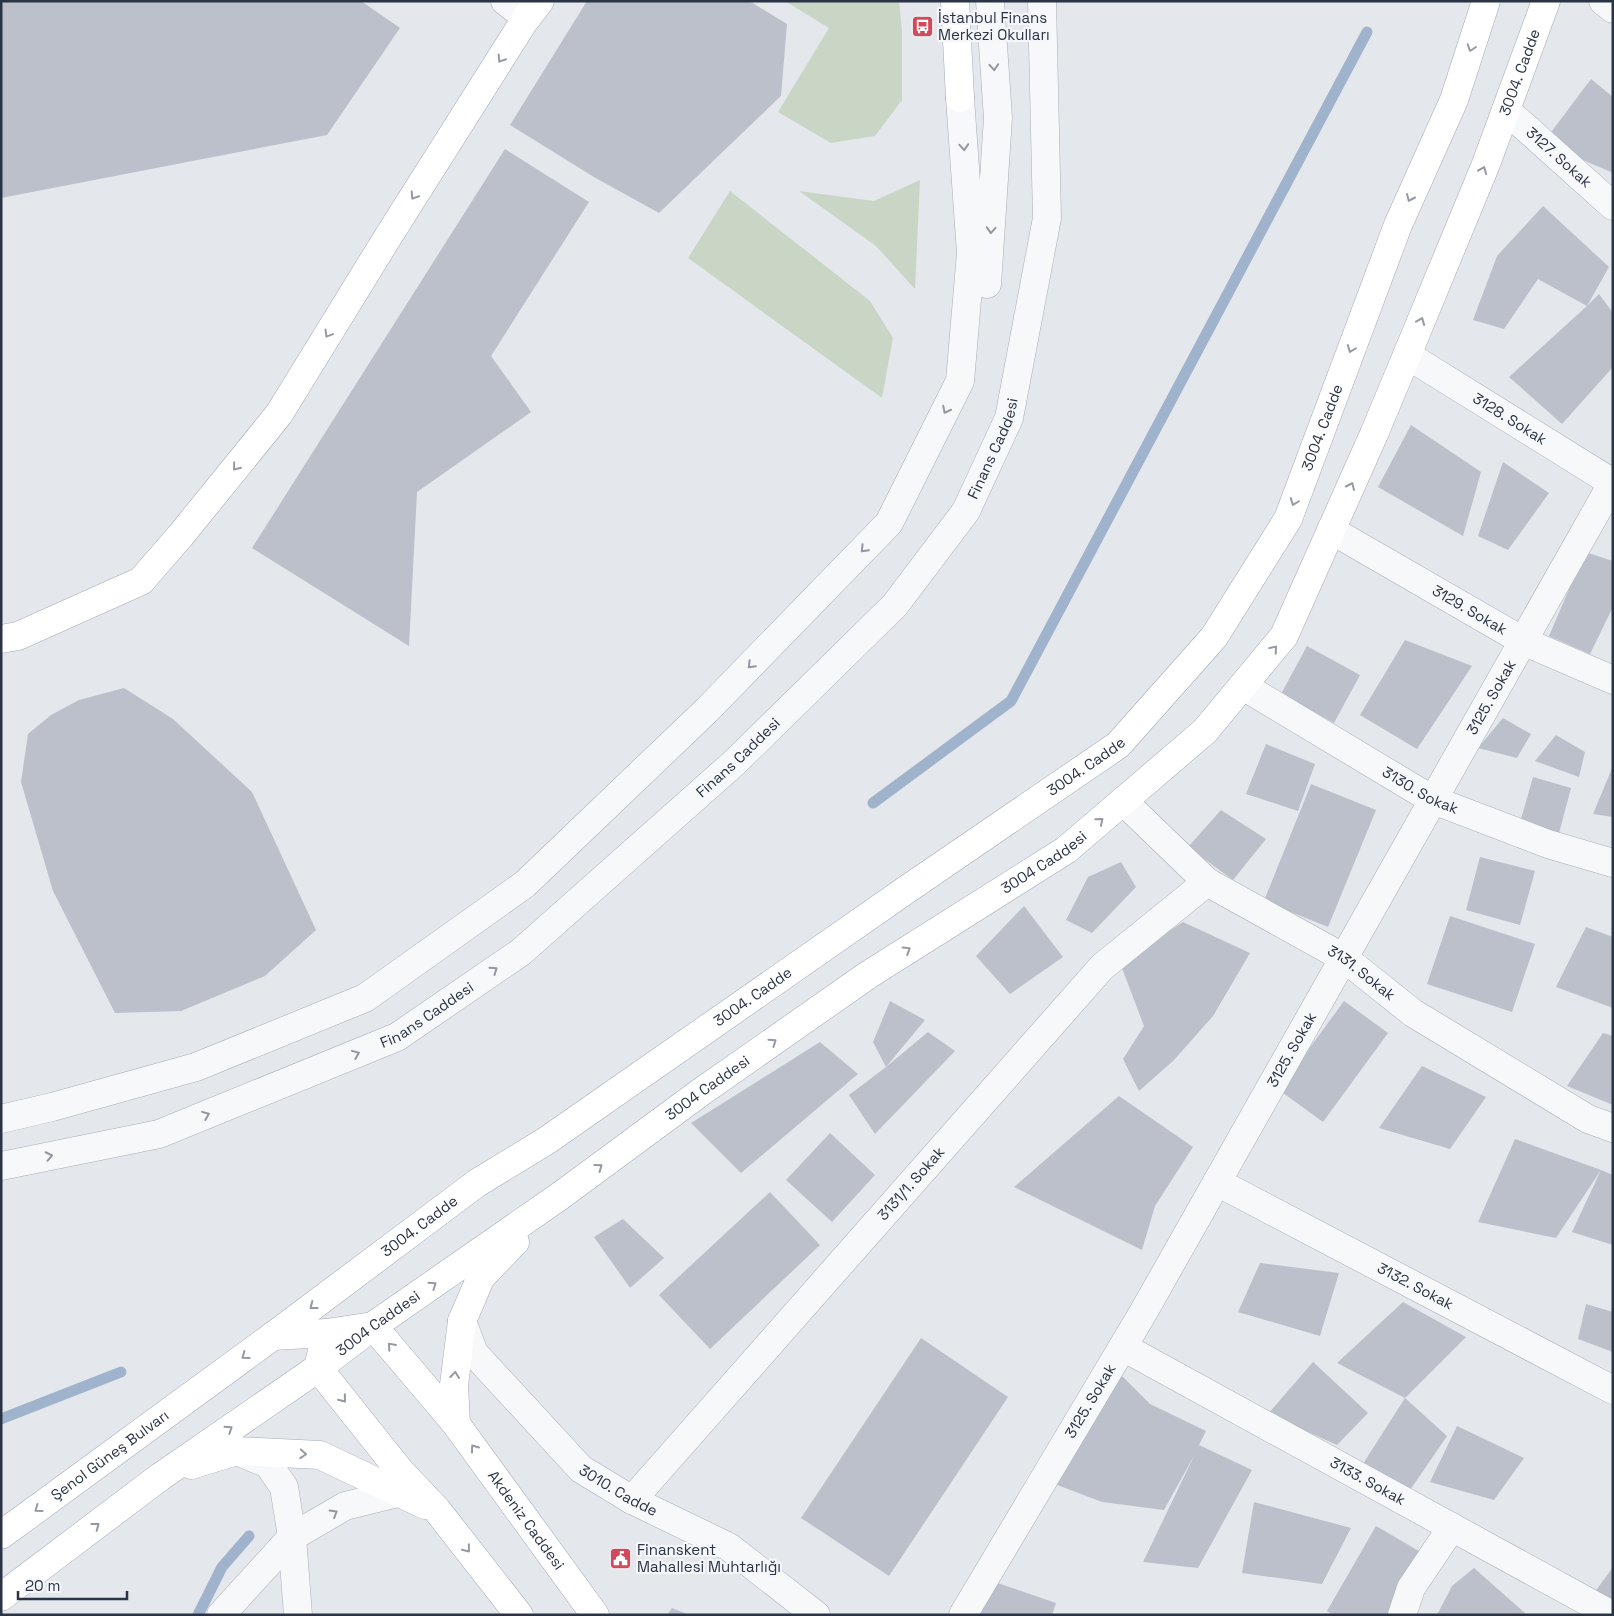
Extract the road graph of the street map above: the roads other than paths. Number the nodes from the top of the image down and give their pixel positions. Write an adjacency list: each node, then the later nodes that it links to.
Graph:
1 (506, 1): 8 (street)
2 (955, 1): 10 (main road)
3 (990, 1): 14 (street, one-way to 14)
4 (1042, 1): 28 (street, Finans Caddesi, one-way to 4)
5 (1486, 1): 31 (main road, 3004. Cadde, one-way to 31)
6 (1546, 1): 11 (main road, 3004. Cadde)
7 (1603, 1): 9 (street)
8 (535, 7): 17 (main road, one-way to 17)
9 (1613, 10)
10 (960, 98): 14 (street, one-way to 14)
11 (1506, 110): 12 (street, 3127. Sokak); 13 (main road, 3004. Cadde, one-way to 11)
12 (1613, 206)
13 (1407, 355): 15 (street, 3128. Sokak); 16 (main road, 3004. Cadde, one-way to 13)
14 (960, 381): 26 (street, one-way to 26)
15 (1613, 482): 18 (street, 3125. Sokak)
16 (1331, 530): 18 (street, 3129. Sokak); 20 (main road, 3004. Cadde, one-way to 16)
17 (1, 639)
18 (1523, 641): 19 (street, 3129. Sokak); 21 (street, 3125. Sokak)
19 (1613, 680)
20 (1243, 686): 21 (street, 3130. Sokak); 22 (main road, 3004 Caddesi)
21 (1433, 800): 23 (street, 3130. Sokak); 25 (street, 3125. Sokak)
22 (1123, 801): 24 (street, 3131. Sokak); 30 (main road, 3004 Caddesi, one-way to 22)
23 (1613, 863)
24 (1207, 882): 25 (street, 3131. Sokak); 43 (street, 3131/1. Sokak)
25 (1344, 958): 27 (street, 3131. Sokak); 29 (street, 3125. Sokak)
26 (1, 1119)
27 (1613, 1128)
28 (1, 1166)
29 (1217, 1182): 36 (street, 3125. Sokak); 38 (street, 3132. Sokak)
30 (560, 1196): 32 (main road); 33 (main road, 3004 Caddesi, one-way to 30)
31 (366, 1266): 34 (main road); 35 (main road, one-way to 35)
32 (462, 1321): 39 (main road, one-way to 32); 43 (street, 3010. Cadde)
33 (373, 1326): 34 (main road); 37 (main road, 3004 Caddesi); 39 (main road, Akdeniz Caddesi, one-way to 33)
34 (327, 1333): 35 (main road); 37 (main road)
35 (273, 1336): 46 (main road, Şenol Güneş Bulvarı, one-way to 46)
36 (1123, 1347): 45 (street, 3133. Sokak); 54 (street, 3125. Sokak)
37 (318, 1368): 41 (main road, 3004 Caddesi, one-way to 37); 44 (main road, one-way to 44)
38 (1613, 1390)
39 (456, 1424): 52 (main road, Akdeniz Caddesi, one-way to 39)
40 (237, 1450): 41 (main road); 42 (main road, one-way to 42); 47 (street)
41 (160, 1477): 48 (main road, one-way to 41)
42 (398, 1493): 44 (main road); 47 (street, one-way to 42)
43 (632, 1500): 53 (street, 3010. Cadde)
44 (437, 1510): 51 (main road, one-way to 51)
45 (1452, 1527): 55 (street); 56 (street, 3133. Sokak)
46 (1, 1535)
47 (292, 1538): 49 (street); 50 (street)
48 (1, 1598)
49 (221, 1615)
50 (298, 1615)
51 (519, 1615)
52 (595, 1615)
53 (816, 1615)
54 (963, 1615)
55 (1402, 1615)
56 (1612, 1615)

